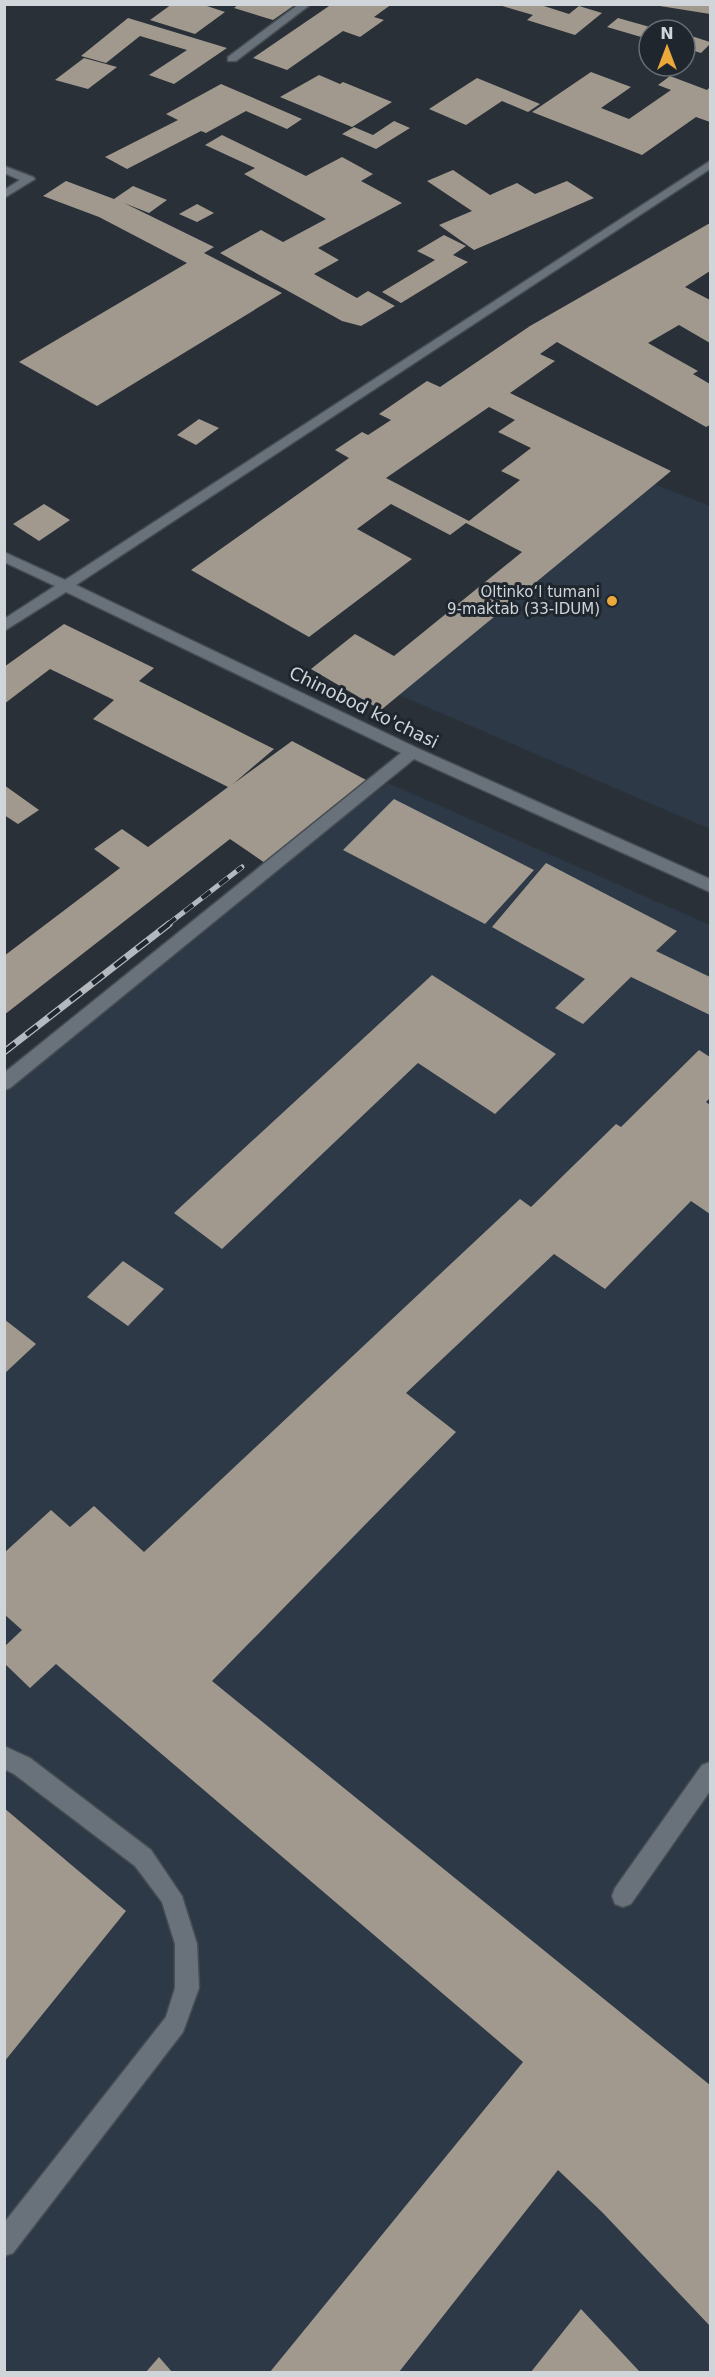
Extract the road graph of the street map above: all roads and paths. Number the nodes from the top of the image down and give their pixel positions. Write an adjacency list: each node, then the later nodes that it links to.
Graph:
1 (306, 4): 2 (street)
2 (232, 59)
3 (711, 165): 7 (street)
4 (4, 169): 5 (street)
5 (4, 195)
6 (4, 555): 7 (street, Chinobod ko'chasi)
7 (68, 584): 8 (street); 9 (street, Chinobod ko'chasi)
8 (4, 626)
9 (412, 752): 10 (street, Chinobod ko'chasi); 11 (street)
10 (711, 886)
11 (4, 1083)
12 (4, 1757): 15 (street)
13 (711, 1773): 14 (street)
14 (622, 1896)
15 (4, 2244)

